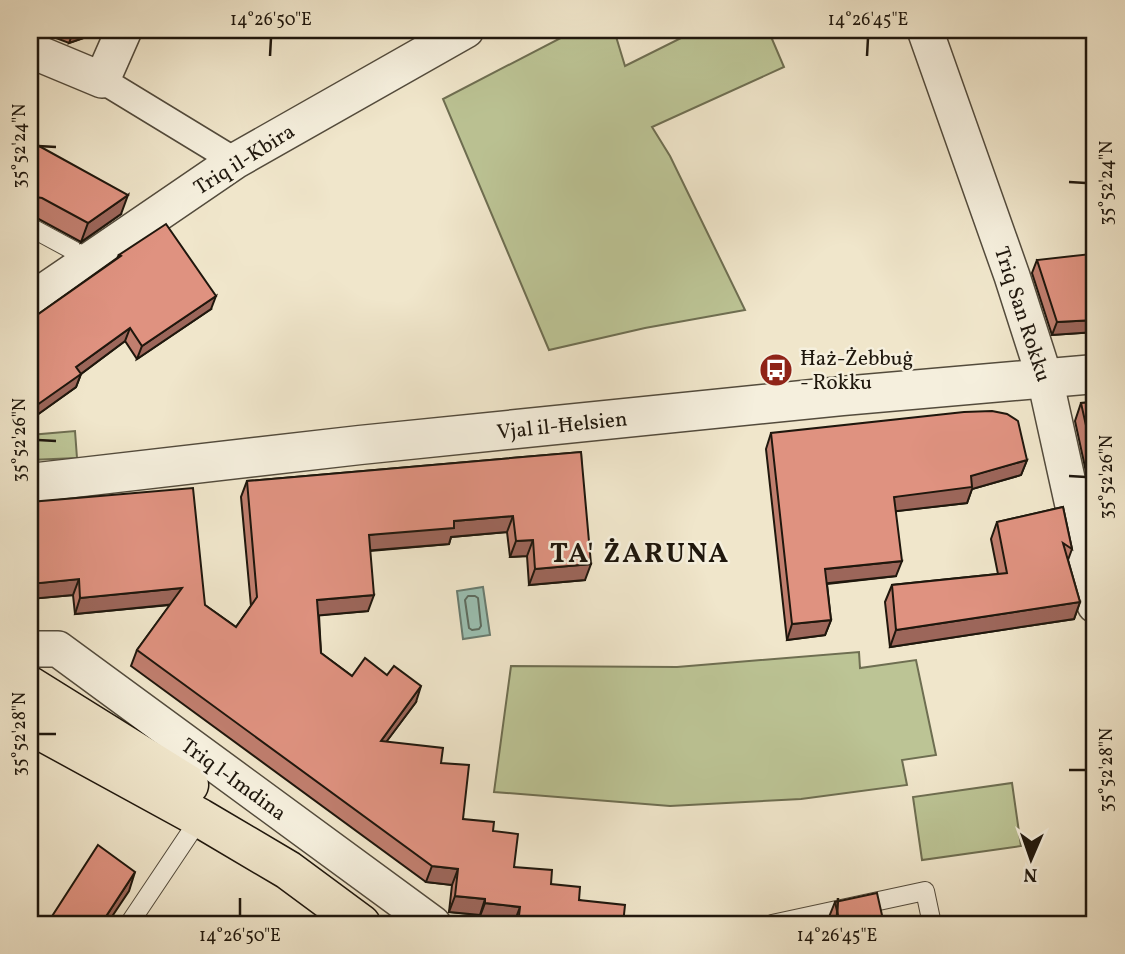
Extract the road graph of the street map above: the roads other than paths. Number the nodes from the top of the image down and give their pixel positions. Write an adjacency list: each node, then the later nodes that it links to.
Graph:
1 (124, 30): 5 (street)
2 (466, 30): 6 (street, Triq il-Kbira)
3 (925, 30): 11 (street, Triq San Rokku)
4 (30, 50): 5 (street)
5 (102, 80): 6 (street)
6 (235, 161): 8 (street, Triq il-Kbira)
7 (30, 228): 8 (lane)
8 (91, 260): 9 (street, Triq il-Kbira)
9 (30, 301)
10 (1095, 374): 11 (street, Vjal il-Ħelsien)
11 (1045, 379): 12 (street, Vjal il-Ħelsien); 13 (street, Triq San Rokku)
12 (30, 483)
13 (1095, 605)
14 (30, 649): 21 (street, Triq l-Imdina)
15 (30, 686): 18 (highway, Triq l-Imdina)
16 (30, 726): 17 (highway, Triq l-Imdina)
17 (200, 818): 18 (highway, Triq l-Imdina); 19 (lane)
18 (288, 870): 20 (highway, Triq l-Imdina)
19 (129, 924)
20 (361, 924)
21 (433, 924)
22 (772, 924): 23 (lane)
23 (932, 924)

